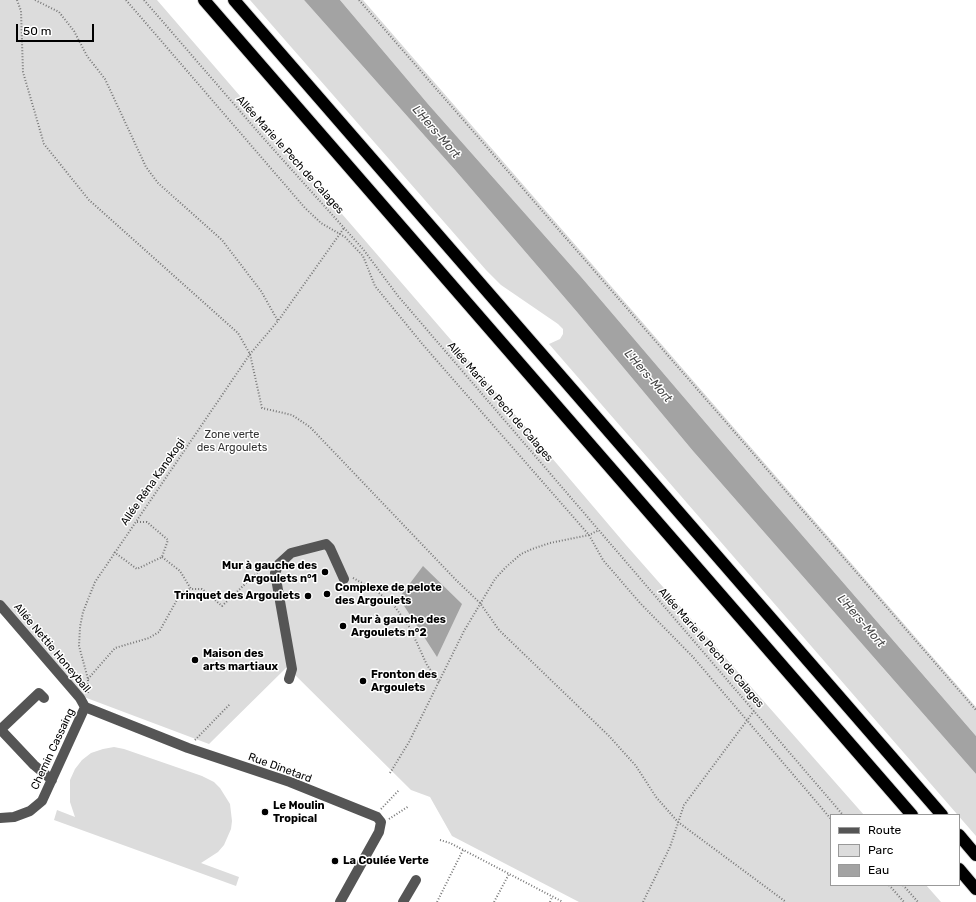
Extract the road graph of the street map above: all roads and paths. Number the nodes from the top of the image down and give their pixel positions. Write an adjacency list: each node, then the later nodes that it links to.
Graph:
1 (17, 0): 11 (path)
2 (35, 0): 10 (path)
3 (126, 0): 9 (path)
4 (144, 0): 8 (path, Allée Marie le Pech de Calages)
5 (204, 0): 38 (highway)
6 (234, 0): 39 (highway)
7 (359, 0): 28 (path)
8 (344, 228): 9 (path, Allée Réna Kanokogi); 13 (path, Allée Marie le Pech de Calages)
9 (339, 233): 10 (path, Allée Réna Kanokogi); 14 (path)
10 (278, 321): 11 (path, Allée Réna Kanokogi)
11 (250, 354): 12 (path, Allée Réna Kanokogi); 20 (path)
12 (135, 522): 15 (path, Allée Réna Kanokogi); 16 (path)
13 (599, 530): 14 (path); 29 (path, Allée Marie le Pech de Calages)
14 (590, 535): 20 (path); 30 (path)
15 (114, 552): 16 (path); 22 (path, Allée Réna Kanokogi)
16 (162, 557): 19 (path)
17 (275, 573): 18 (street); 19 (path); 23 (street)
18 (344, 579): 24 (path)
19 (191, 589): 22 (path)
20 (480, 603): 24 (path); 43 (path)
21 (0, 605): 27 (street, Allée Nettie Honeyball)
22 (88, 679): 27 (path, Allée Réna Kanokogi)
23 (289, 680)
24 (439, 682): 33 (path)
25 (44, 698): 31 (street)
26 (230, 704): 32 (path)
27 (85, 708): 32 (street, Rue Dinetard); 34 (street, Chemin Cassaing)
28 (976, 710)
29 (754, 711): 30 (path); 37 (path, Allée Marie le Pech de Calages)
30 (747, 720): 40 (path); 43 (path)
31 (0, 729): 34 (street)
32 (188, 748): 42 (street, Rue Dinetard)
33 (390, 773)
34 (52, 780): 41 (street, Chemin Cassaing)
35 (399, 790): 42 (path)
36 (409, 806): 42 (path)
37 (842, 814)
38 (911, 814)
39 (941, 814)
40 (830, 817)
41 (0, 818)
42 (379, 820): 55 (street)
43 (678, 822): 61 (path); 62 (path)
44 (960, 836): 47 (highway)
45 (440, 840): 46 (path)
46 (463, 850): 49 (path); 57 (path)
47 (976, 854)
48 (960, 870): 53 (highway)
49 (509, 874): 54 (path); 58 (path)
50 (416, 880): 56 (street)
51 (890, 886): 63 (path)
52 (905, 886): 64 (path)
53 (976, 889)
54 (552, 897): 59 (path); 60 (path)
55 (340, 902)
56 (403, 902)
57 (437, 902)
58 (494, 902)
59 (550, 902)
60 (563, 902)
61 (643, 902)
62 (786, 902)
63 (904, 902)
64 (918, 902)

